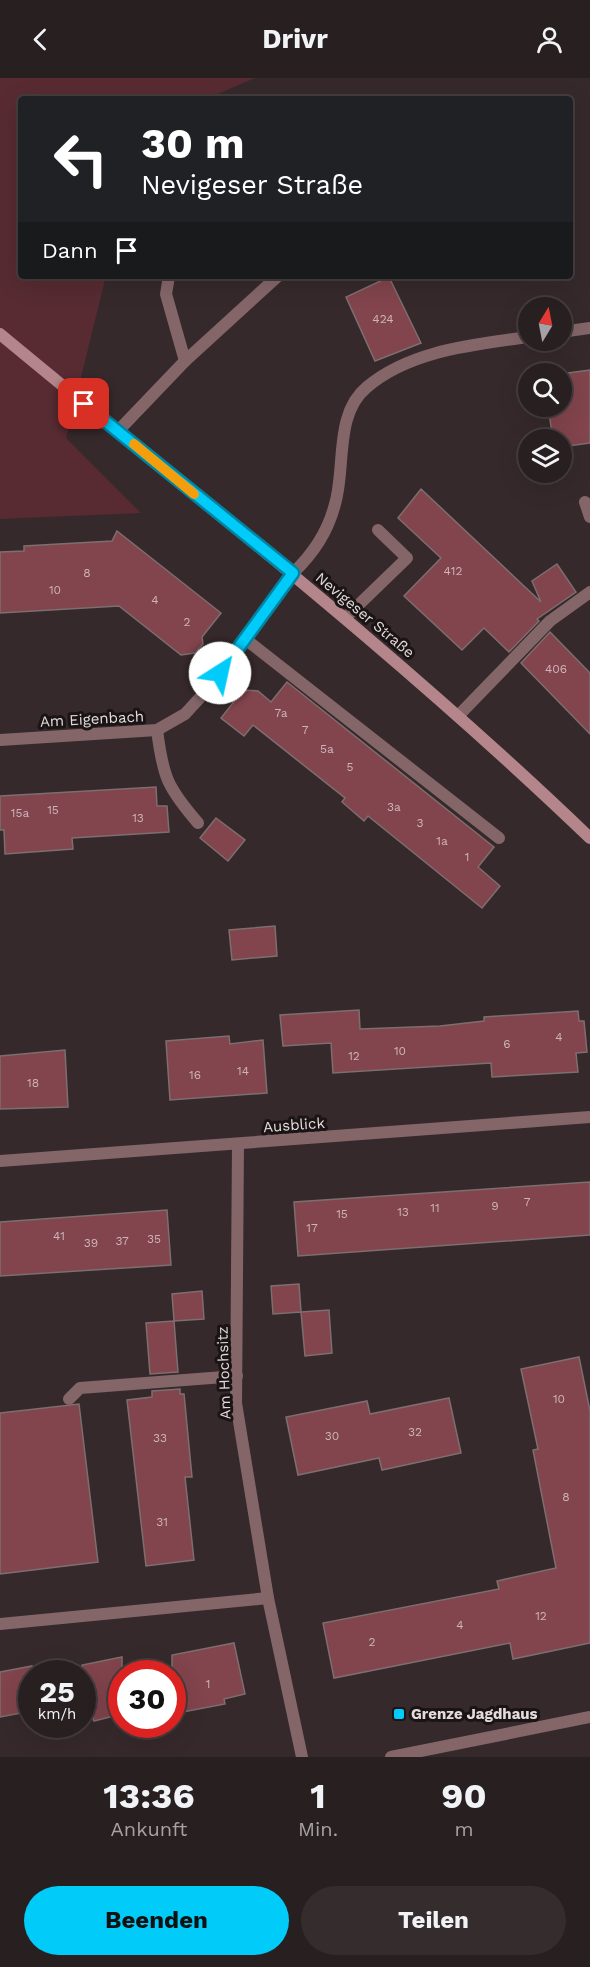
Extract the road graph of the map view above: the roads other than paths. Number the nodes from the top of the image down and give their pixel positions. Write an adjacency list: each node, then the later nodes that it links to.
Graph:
1 (168, 279): 7 (street)
2 (275, 279): 7 (street)
3 (590, 328): 4 (street)
4 (572, 330)
5 (0, 334): 8 (main road, Nevigeser Straße)
6 (518, 339): 12 (street, Am Eigenbach)
7 (185, 361): 8 (street)
8 (118, 431): 12 (main road, Nevigeser Straße)
9 (585, 502): 10 (street)
10 (590, 517)
11 (378, 530): 14 (street)
12 (293, 573): 14 (main road, Nevigeser Straße); 15 (street, Am Eigenbach)
13 (590, 592): 16 (street)
14 (346, 617): 16 (main road, Nevigeser Straße)
15 (244, 638): 17 (street, Am Eigenbach); 21 (street)
16 (458, 716): 20 (main road, Nevigeser Straße)
17 (157, 730): 18 (street, Am Eigenbach); 19 (street)
18 (0, 740)
19 (198, 824)
20 (589, 836)
21 (499, 838)
22 (590, 1118): 23 (street, Ausblick)
23 (238, 1144): 24 (street, Ausblick); 25 (street, Am Hochsitz)
24 (0, 1161)
25 (237, 1376): 26 (street); 27 (street, Am Hochsitz)
26 (69, 1399)
27 (268, 1598): 28 (street); 30 (street, Am Hochsitz)
28 (0, 1624)
29 (590, 1717): 31 (street)
30 (302, 1757)
31 (391, 1757)

